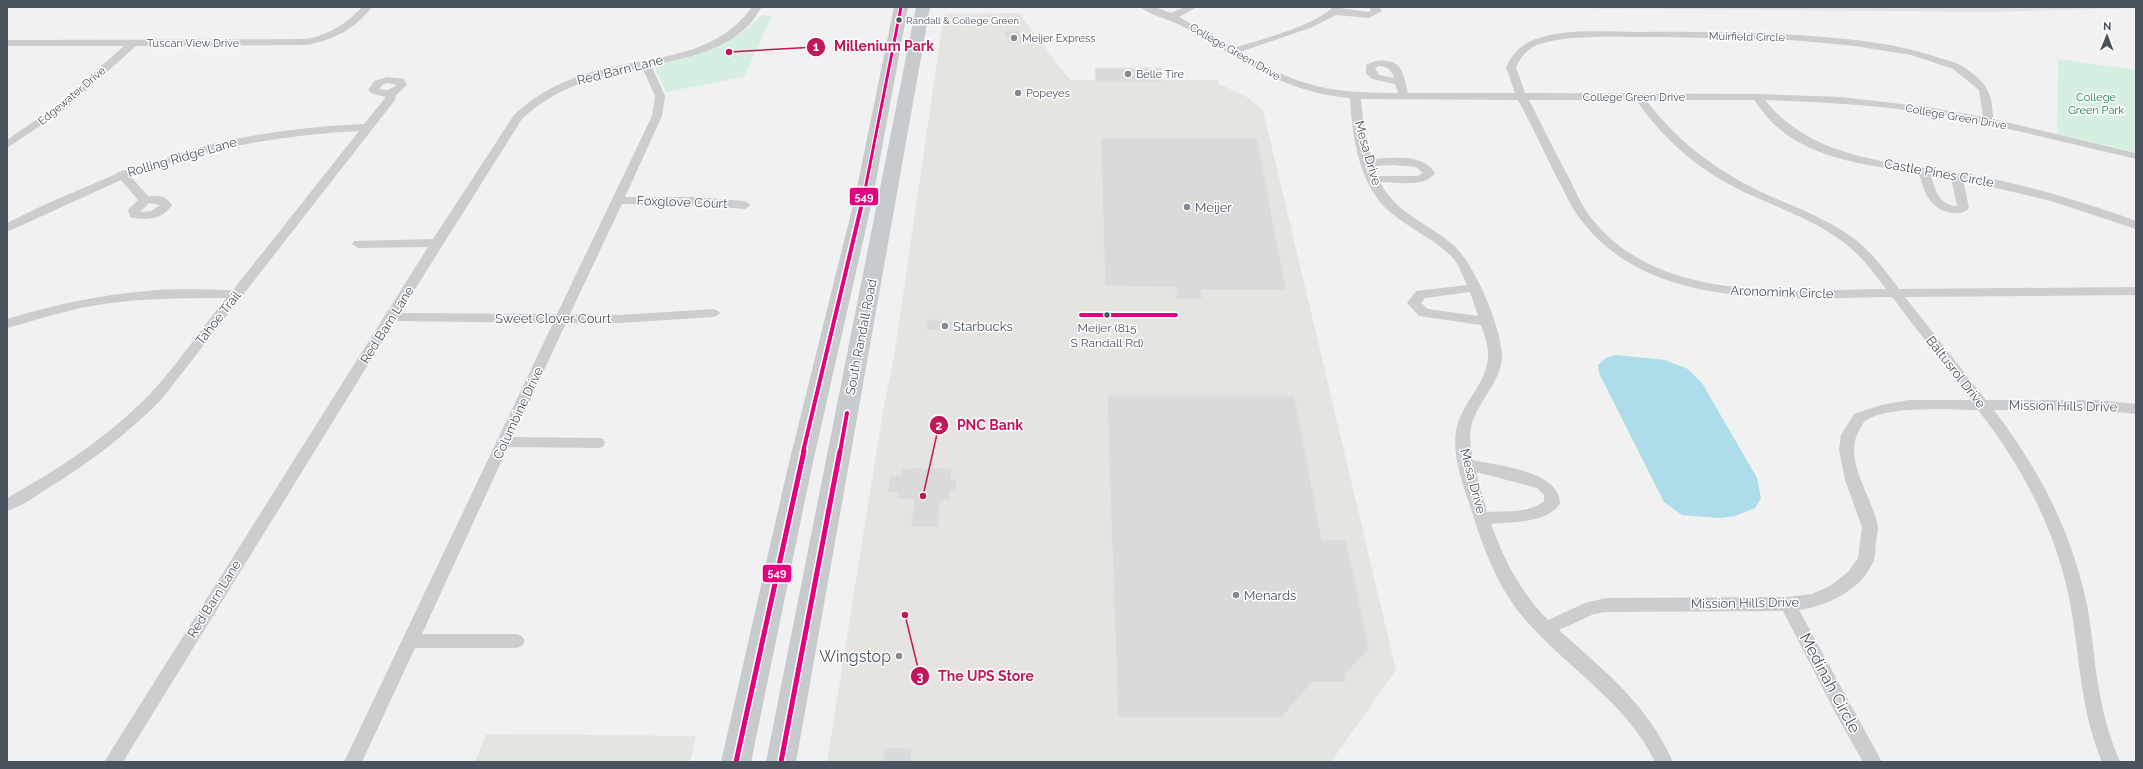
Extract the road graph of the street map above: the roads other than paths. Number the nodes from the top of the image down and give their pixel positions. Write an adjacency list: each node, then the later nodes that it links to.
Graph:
1 (367, 7): 11 (street, Tuscan View Drive)
2 (757, 7): 13 (street, Red Barn Lane)
3 (901, 7): 59 (main road)
4 (923, 7): 60 (main road, South Randall Road)
5 (1146, 7): 9 (street, College Green Drive)
6 (1192, 7): 9 (street)
7 (1374, 7): 8 (street)
8 (1337, 10): 12 (street)
9 (1173, 16): 12 (street, College Green Drive)
10 (7, 43): 11 (street, Tuscan View Drive)
11 (133, 43): 23 (street, Edgewater Drive)
12 (1233, 51): 16 (street, College Green Drive)
13 (645, 63): 31 (street, Columbine Drive); 35 (street, Red Barn Lane)
14 (1400, 82): 17 (street)
15 (390, 93): 22 (street, Tahoe Trail)
16 (1355, 95): 17 (street, College Green Drive); 25 (street, Mesa Drive)
17 (1404, 97): 18 (street, College Green Drive)
18 (1522, 97): 19 (street, College Green Drive); 21 (street, Muirfield Circle); 39 (street, Aronomink Circle)
19 (1640, 97): 20 (street, College Green Drive); 39 (street, Baltusrol Drive)
20 (1757, 97): 21 (street, College Green Drive); 26 (street, Castle Pines Circle)
21 (1988, 121): 24 (street, College Green Drive)
22 (367, 127): 27 (street, Rolling Ridge Lane); 40 (street, Tahoe Trail)
23 (7, 145)
24 (2136, 156)
25 (1368, 162): 29 (street, Mesa Drive); 29 (street)
26 (1924, 170): 28 (street, Castle Pines Circle); 28 (street)
27 (122, 174): 30 (street); 34 (street, Rolling Ridge Lane)
28 (1956, 175): 33 (street, Castle Pines Circle)
29 (1373, 179): 37 (street, Mesa Drive)
30 (145, 200)
31 (618, 200): 32 (street, Foxglove Court); 43 (street, Columbine Drive)
32 (744, 205)
33 (2136, 225)
34 (7, 228)
35 (437, 243): 36 (street); 42 (street, Red Barn Lane)
36 (358, 244)
37 (1474, 288): 44 (street, Mesa Drive); 44 (street)
38 (2136, 291): 39 (street, Aronomink Circle)
39 (1894, 293): 46 (street, Baltusrol Drive)
40 (236, 294): 45 (street); 51 (street, Tahoe Trail)
41 (714, 313): 43 (street, Sweet Clover Court)
42 (391, 318): 43 (street, Sweet Clover Court); 57 (street, Red Barn Lane)
43 (562, 318): 48 (street, Columbine Drive)
44 (1486, 321): 50 (street, Mesa Drive)
45 (7, 324)
46 (1981, 404): 47 (street, Mission Hills Drive); 53 (street, Mission Hills Drive); 63 (street, Baltusrol Drive)
47 (2136, 409)
48 (504, 442): 49 (street); 55 (street, Columbine Drive)
49 (598, 442)
50 (1467, 464): 52 (street, Mesa Drive); 52 (street)
51 (7, 504)
52 (1482, 518): 54 (street, Mesa Drive)
53 (1788, 604): 54 (street, Mission Hills Drive); 62 (street, Medinah Circle)
54 (1545, 629): 61 (street, Mesa Drive)
55 (411, 641): 56 (street); 58 (street, Columbine Drive)
56 (516, 641)
57 (112, 762)
58 (353, 762)
59 (736, 762)
60 (781, 762)
61 (1664, 762)
62 (1873, 762)
63 (2110, 762)

